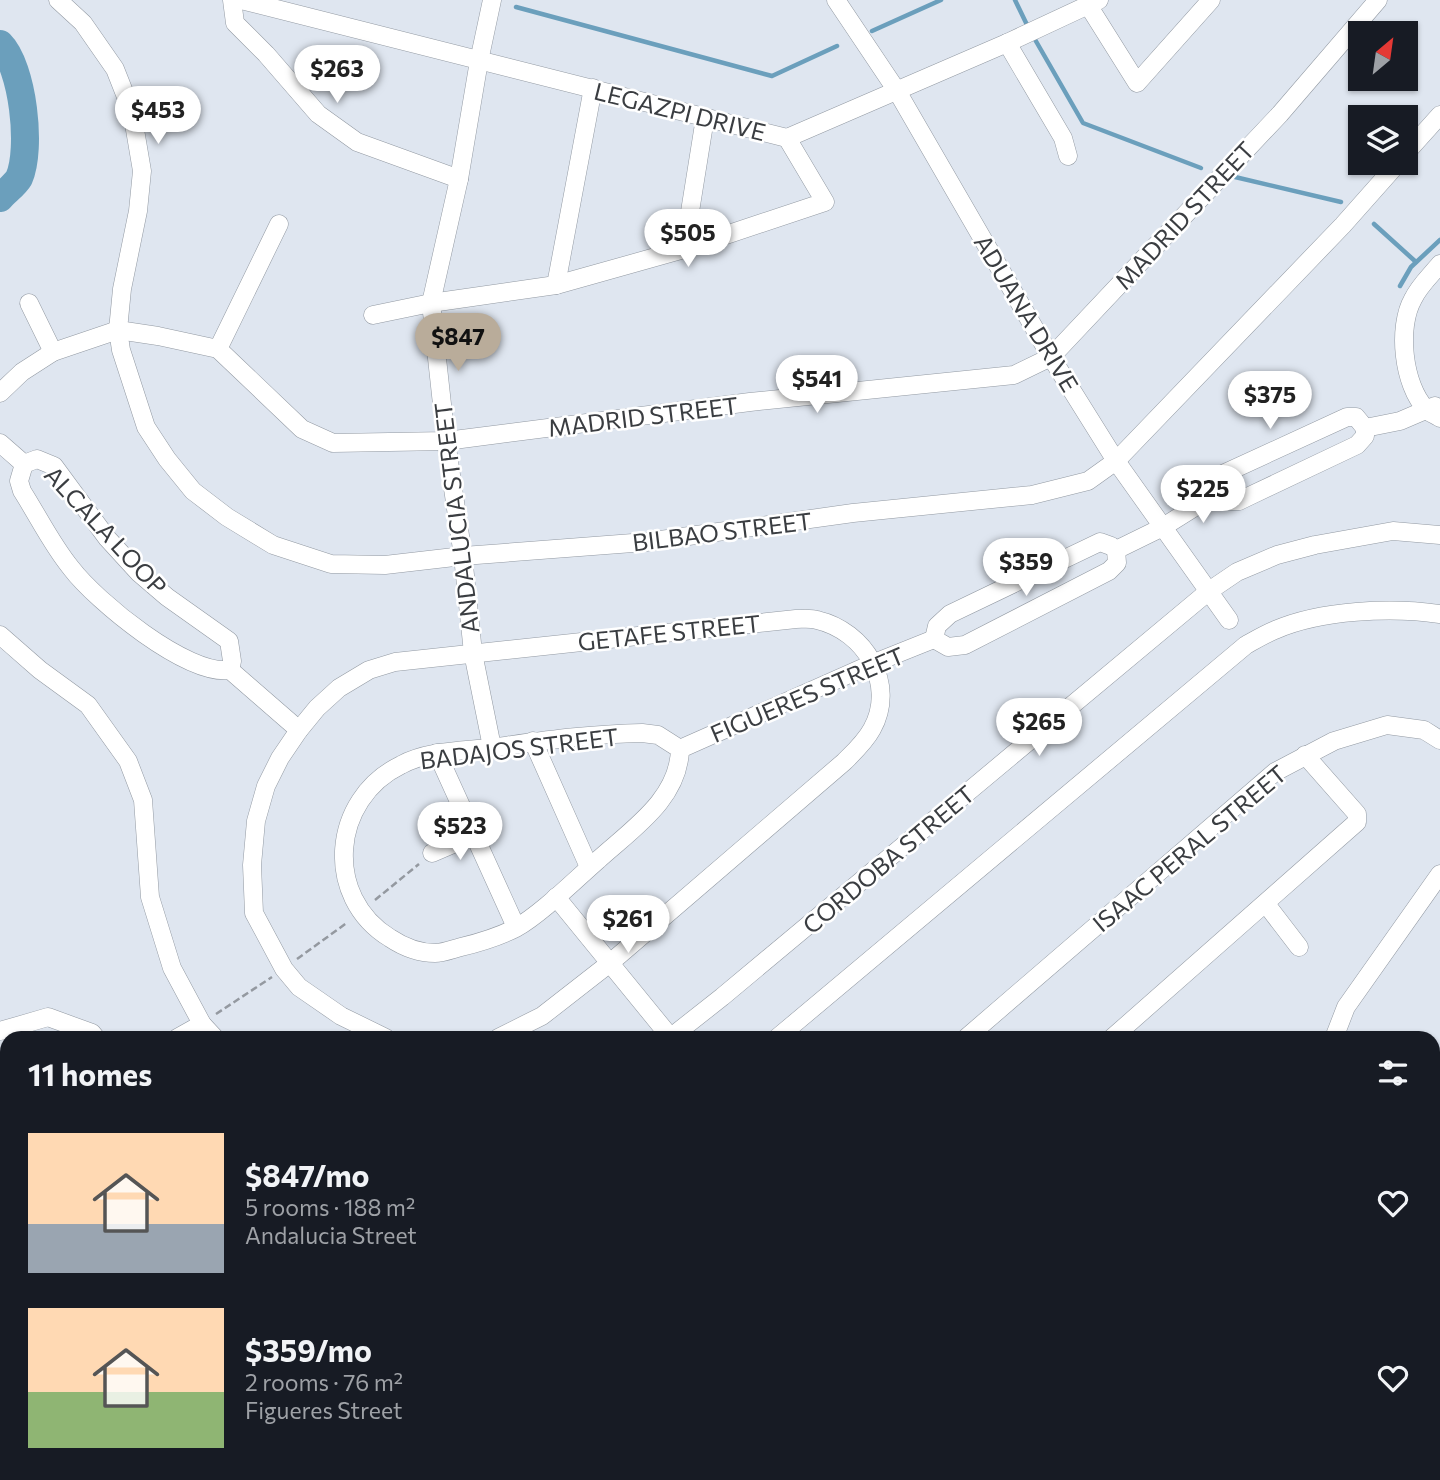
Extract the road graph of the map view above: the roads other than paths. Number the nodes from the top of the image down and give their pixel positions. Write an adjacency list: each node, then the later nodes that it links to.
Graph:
1 (58, 0): 27 (street, BILBAO STREET)
2 (232, 0): 19 (street)
3 (241, 0): 10 (street, LEGAZPI DRIVE)
4 (492, 0): 10 (street, ANDALUCIA STREET)
5 (836, 0): 12 (street, ADUANA DRIVE)
6 (1210, 0): 8 (street)
7 (1378, 0): 30 (street, MADRID STREET)
8 (1094, 3): 9 (street, LEGAZPI DRIVE)
9 (1007, 43): 12 (street, LEGAZPI DRIVE); 17 (street)
10 (479, 61): 11 (street, LEGAZPI DRIVE); 19 (street, ANDALUCIA STREET)
11 (593, 88): 14 (street, LEGAZPI DRIVE); 23 (street)
12 (897, 91): 15 (street, LEGAZPI DRIVE); 30 (street, ADUANA DRIVE)
13 (1440, 115): 16 (street)
14 (705, 118): 15 (street, LEGAZPI DRIVE); 21 (street)
15 (787, 138): 21 (street)
16 (1418, 140)
17 (1068, 156)
18 (1387, 175): 36 (street, BILBAO STREET)
19 (459, 179): 25 (street, ANDALUCIA STREET)
20 (279, 224): 28 (street)
21 (684, 250): 23 (street)
22 (1440, 264): 32 (street)
23 (556, 285): 25 (street)
24 (29, 303): 29 (street)
25 (431, 303): 26 (street); 34 (street, ANDALUCIA STREET)
26 (373, 315)
27 (118, 330): 28 (street); 29 (street); 42 (street, BILBAO STREET)
28 (218, 349): 34 (street, MADRID STREET)
29 (53, 352): 31 (street)
30 (1051, 357): 34 (street, MADRID STREET); 36 (street, ADUANA DRIVE)
31 (0, 393)
32 (1435, 411): 33 (street)
33 (1365, 428): 38 (street); 38 (street)
34 (446, 441): 42 (street, ANDALUCIA STREET)
35 (0, 443): 37 (street, ALCALA LOOP)
36 (1116, 461): 39 (street, ADUANA DRIVE); 42 (street, BILBAO STREET)
37 (24, 464): 50 (street, ALCALA LOOP); 50 (street, ALCALA LOOP)
38 (1222, 490): 39 (street, FIGUERES STREET)
39 (1163, 527): 41 (street, FIGUERES STREET); 43 (street, ADUANA DRIVE)
40 (1440, 535): 43 (street, CORDOBA STREET)
41 (1116, 550): 47 (street, FIGUERES STREET); 47 (street, FIGUERES STREET)
42 (463, 556): 48 (street, ANDALUCIA STREET)
43 (1209, 591): 45 (street, ADUANA DRIVE); 75 (street, CORDOBA STREET)
44 (1440, 614): 76 (street)
45 (1229, 620)
46 (0, 635): 67 (street)
47 (934, 639): 49 (street, FIGUERES STREET)
48 (473, 653): 49 (street, GETAFE STREET); 51 (street, GETAFE STREET); 54 (street, ANDALUCIA STREET)
49 (874, 663): 55 (street, FIGUERES STREET); 66 (street, GETAFE STREET)
50 (230, 670): 51 (street)
51 (299, 730): 72 (street, GETAFE STREET)
52 (1440, 740): 57 (street, ISAAC PERAL STREET)
53 (533, 741): 54 (street, BADAJOS STREET); 55 (street, BADAJOS STREET); 60 (street)
54 (492, 747): 56 (street, BADAJOS STREET)
55 (680, 749): 60 (street, BADAJOS STREET)
56 (437, 753): 58 (street); 64 (street, BADAJOS STREET)
57 (1305, 755): 63 (street); 77 (street, ISAAC PERAL STREET)
58 (474, 835): 59 (street); 64 (street)
59 (432, 853)
60 (589, 867): 62 (street, BADAJOS STREET)
61 (1440, 874): 79 (street)
62 (556, 897): 64 (street, BADAJOS STREET); 66 (street)
63 (1266, 904): 65 (street); 78 (street)
64 (516, 927)
65 (1299, 947)
66 (610, 963): 73 (street, GETAFE STREET); 74 (street)
67 (202, 1024): 70 (street); 71 (street)
68 (0, 1031): 69 (street)
69 (86, 1031)
70 (190, 1031)
71 (208, 1031)
72 (372, 1031)
73 (512, 1031)
74 (664, 1031)
75 (679, 1031)
76 (785, 1031)
77 (974, 1031)
78 (1120, 1031)
79 (1337, 1031)

